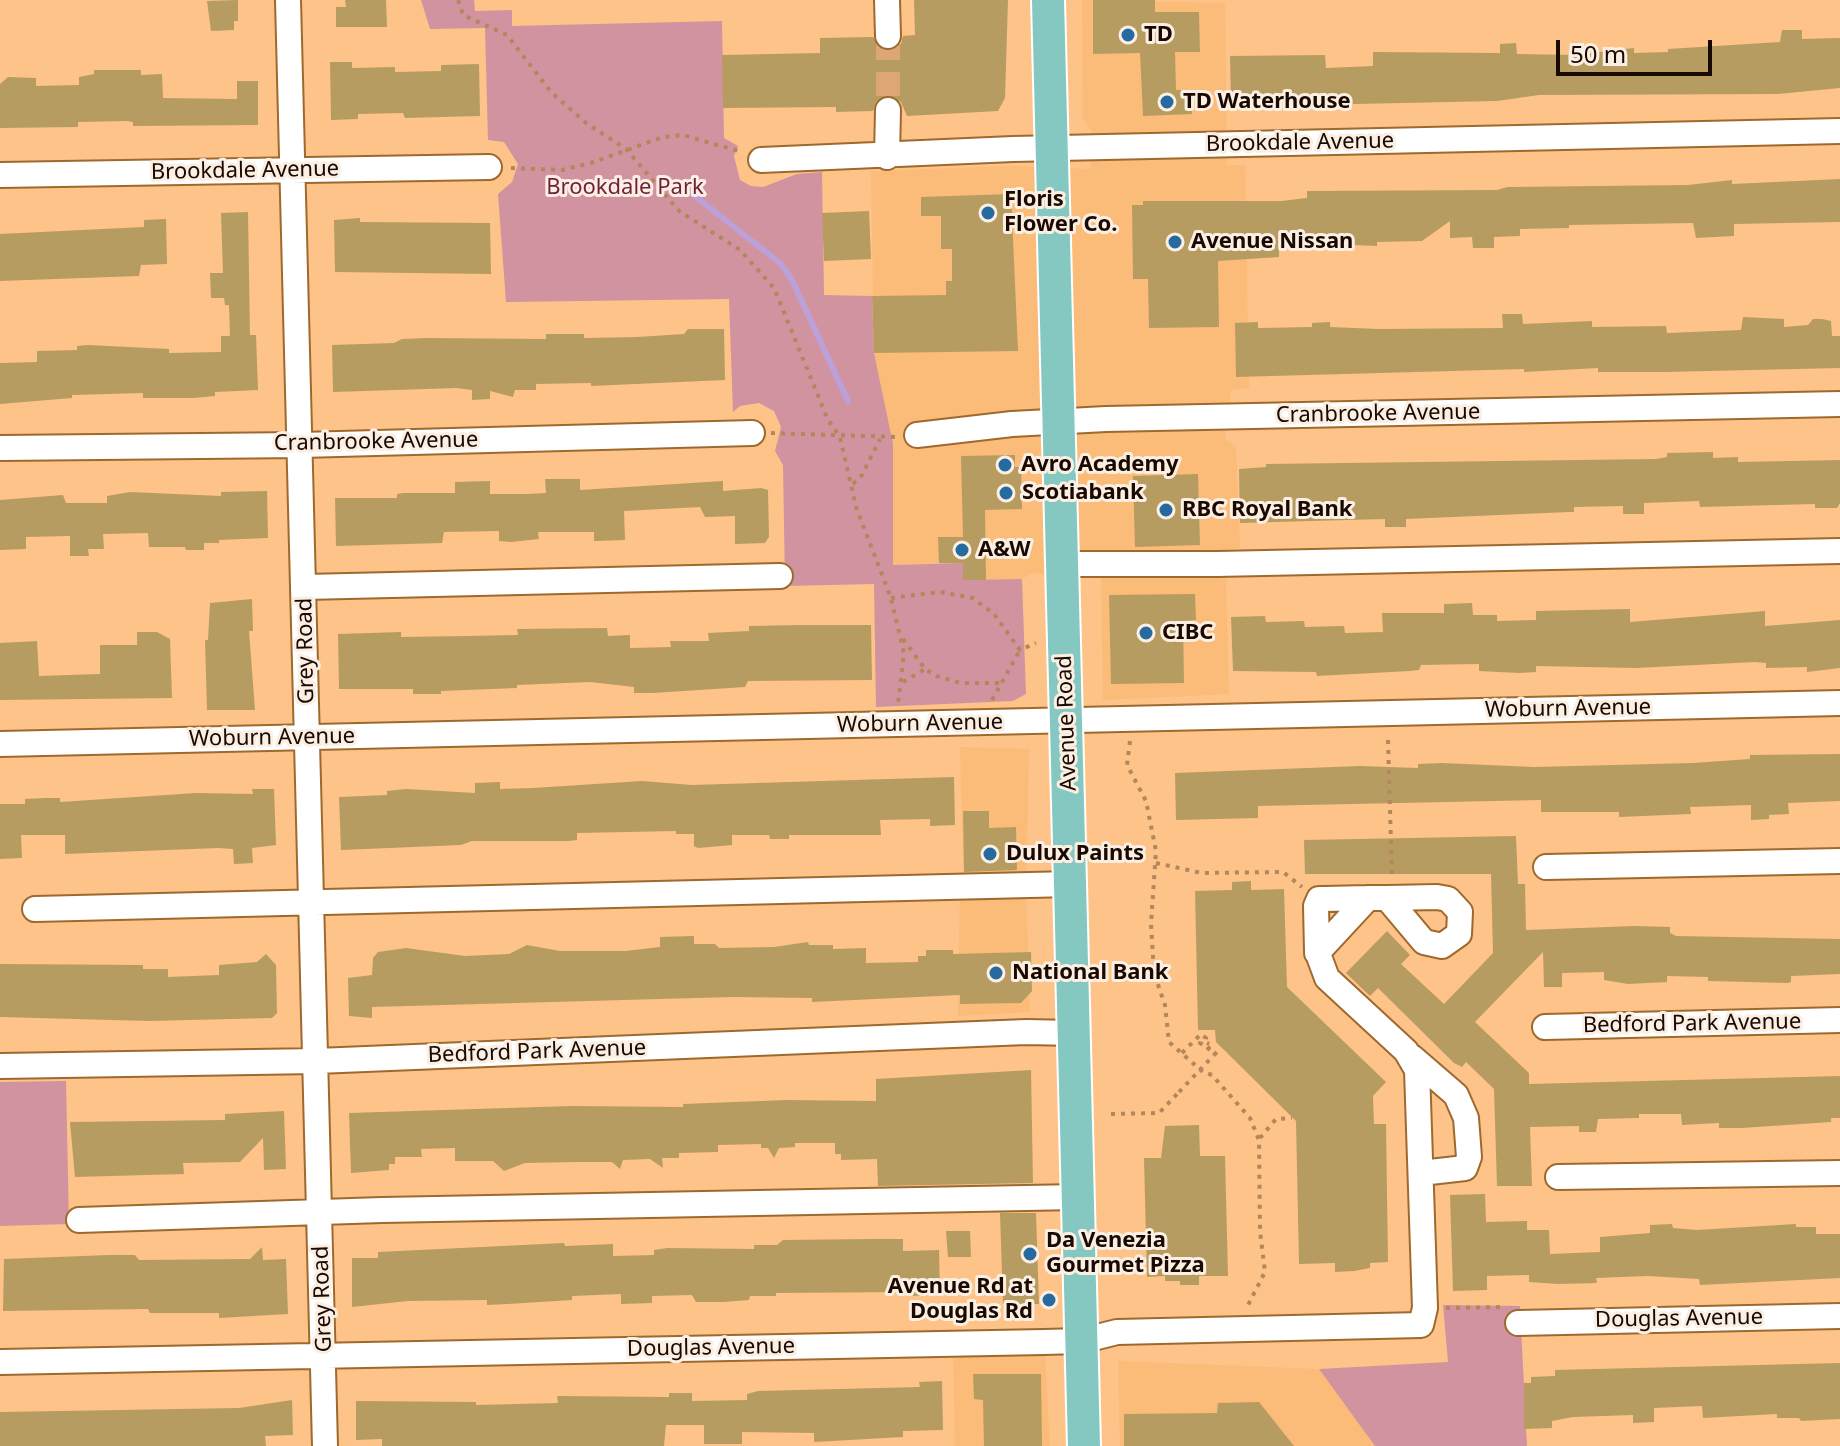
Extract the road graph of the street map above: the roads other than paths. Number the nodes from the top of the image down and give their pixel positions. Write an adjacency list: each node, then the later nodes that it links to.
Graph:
1 (288, 0): 11 (street, Grey Road)
2 (887, 0): 4 (street)
3 (1048, 0): 7 (main road, Avenue Road)
4 (888, 36)
5 (888, 110): 8 (street)
6 (1840, 131): 7 (street, Brookdale Avenue)
7 (1055, 149): 8 (street, Brookdale Avenue); 14 (main road, Avenue Road)
8 (887, 157): 9 (street, Brookdale Avenue)
9 (761, 160)
10 (489, 167): 11 (street, Brookdale Avenue)
11 (294, 171): 12 (street, Brookdale Avenue); 17 (street, Grey Road)
12 (0, 175)
13 (1840, 404): 14 (street, Cranbrooke Avenue)
14 (1058, 422): 16 (street, Cranbrooke Avenue); 20 (main road, Avenue Road)
15 (752, 433): 17 (street, Cranbrooke Avenue)
16 (917, 435)
17 (301, 445): 18 (street, Cranbrooke Avenue); 22 (street, Grey Road)
18 (0, 448)
19 (1840, 551): 20 (street)
20 (1062, 564): 24 (main road, Avenue Road)
21 (780, 576): 22 (street)
22 (305, 587): 25 (street, Grey Road)
23 (1840, 703): 24 (street, Woburn Avenue)
24 (1067, 721): 25 (street, Woburn Avenue); 29 (main road, Avenue Road)
25 (307, 738): 26 (street, Woburn Avenue); 30 (street, Grey Road)
26 (0, 744)
27 (1840, 861): 28 (street)
28 (1546, 867)
29 (1071, 884): 30 (street); 35 (main road, Avenue Road)
30 (312, 902): 31 (street); 37 (street, Grey Road)
31 (35, 909)
32 (1317, 953): 32 (street); 36 (street)
33 (1840, 1020): 34 (street, Bedford Park Avenue)
34 (1545, 1027)
35 (1074, 1033): 37 (street, Bedford Park Avenue); 42 (main road, Avenue Road)
36 (1410, 1056): 39 (street); 39 (street)
37 (317, 1061): 38 (street, Bedford Park Avenue); 43 (street, Grey Road)
38 (0, 1066)
39 (1421, 1173): 47 (street, Douglas Avenue)
40 (1840, 1173): 41 (street)
41 (1558, 1177)
42 (1079, 1197): 43 (street); 47 (main road, Avenue Road)
43 (320, 1212): 44 (street); 48 (street, Grey Road)
44 (79, 1220)
45 (1840, 1316): 46 (street, Douglas Avenue)
46 (1518, 1323)
47 (1081, 1341): 48 (street, Douglas Avenue); 51 (main road, Avenue Road)
48 (325, 1356): 49 (street, Douglas Avenue); 50 (street, Grey Road)
49 (0, 1362)
50 (325, 1446)
51 (1084, 1446)

